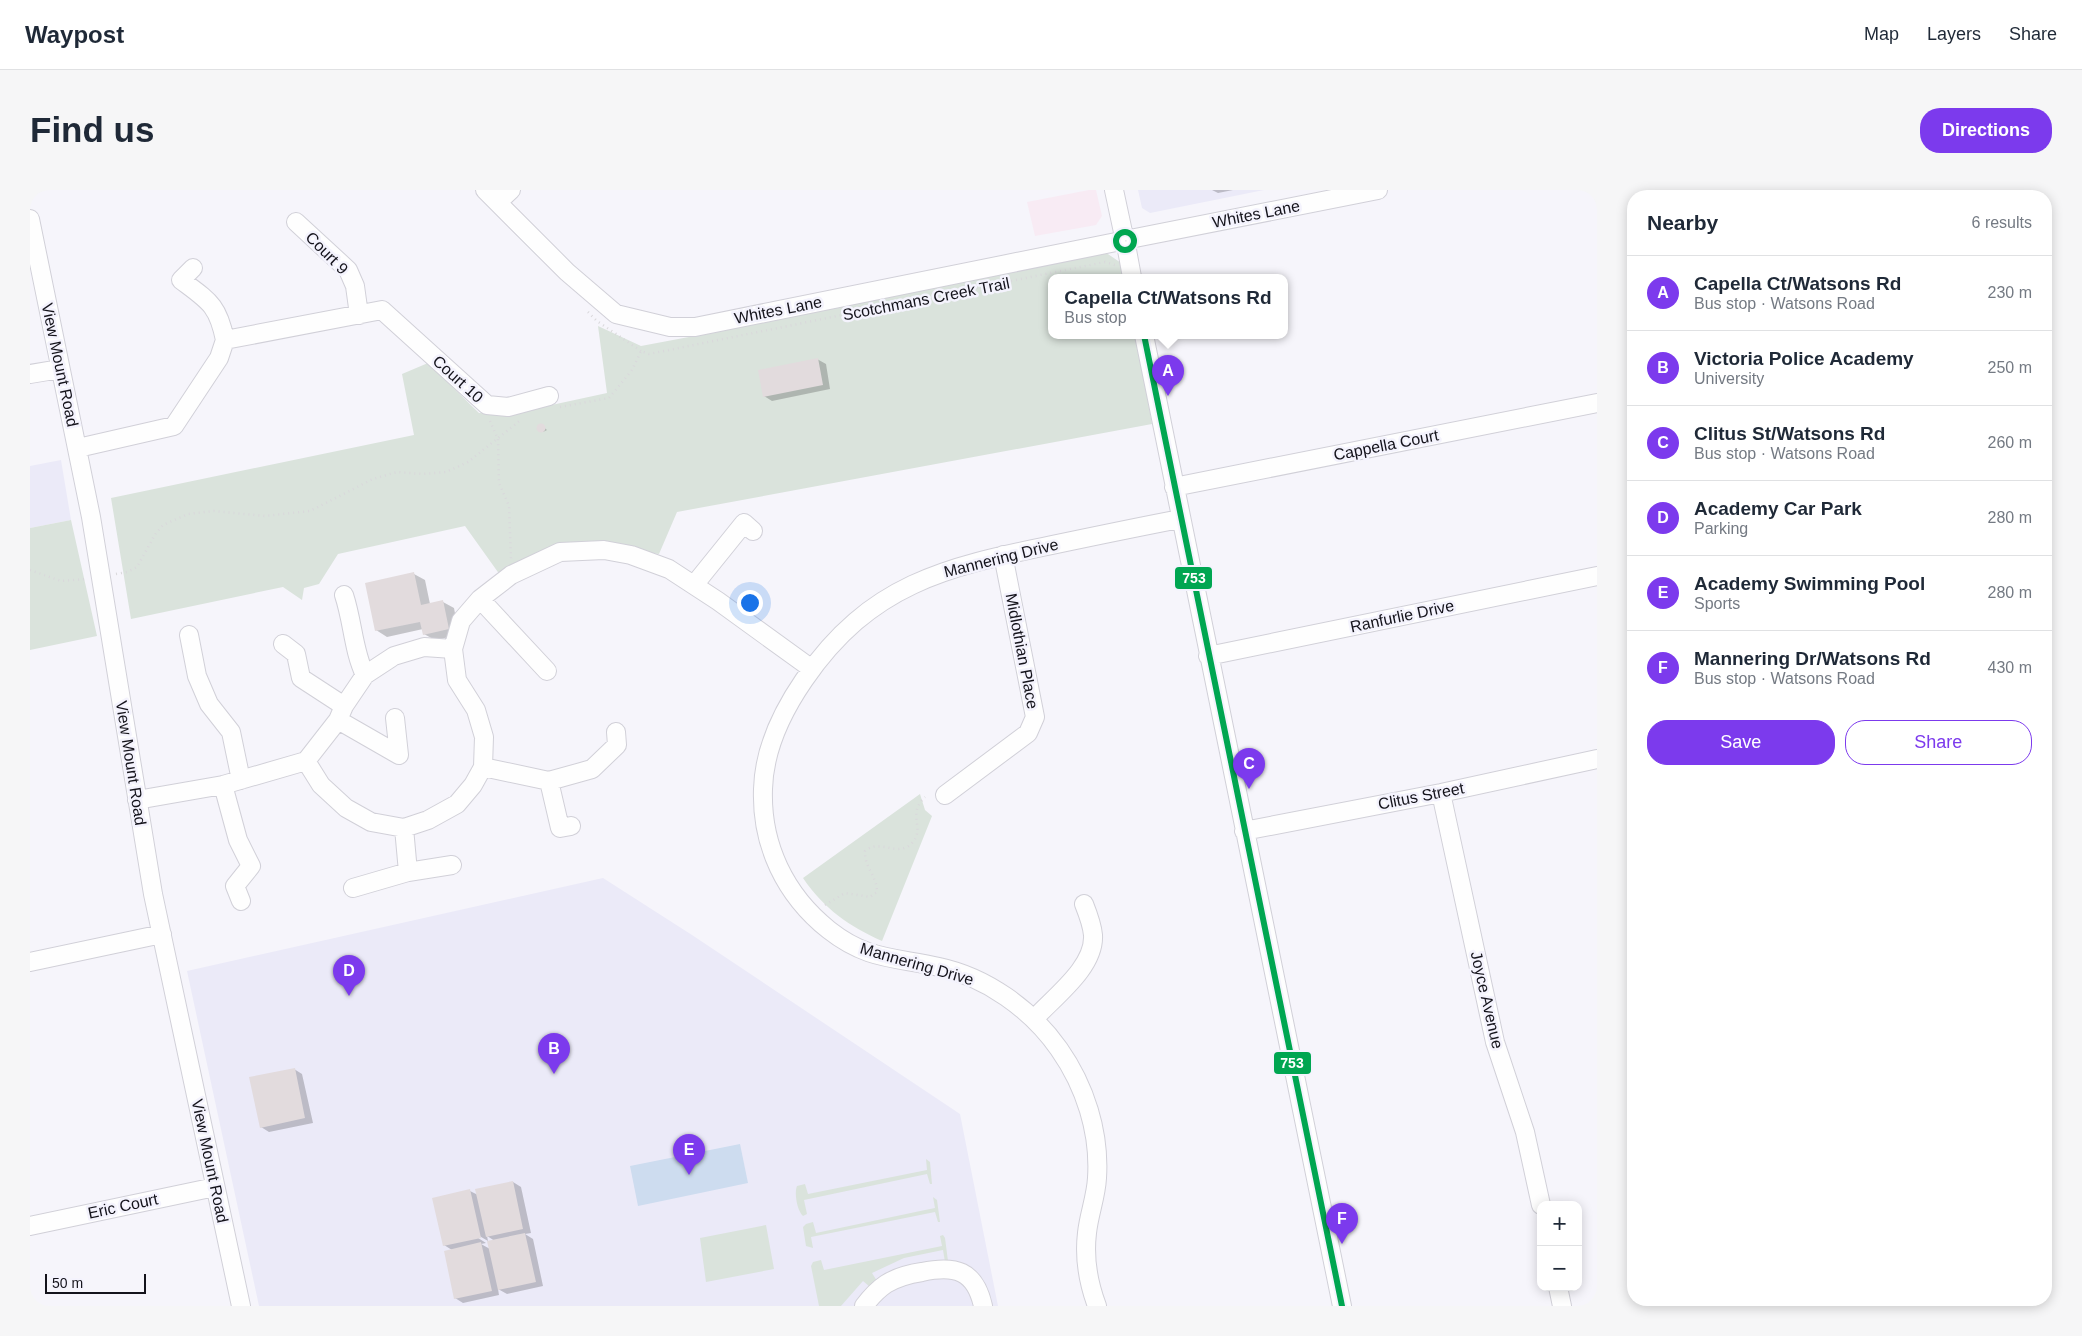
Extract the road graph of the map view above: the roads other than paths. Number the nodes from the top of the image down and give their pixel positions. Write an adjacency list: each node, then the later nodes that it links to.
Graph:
1 (485, 190): 4 (street, Whites Lane)
2 (1114, 190): 7 (street)
3 (1378, 190): 7 (street, Whites Lane)
4 (504, 196): 7 (street, Whites Lane)
5 (30, 219): 12 (street, View Mount Road)
6 (296, 222): 9 (street, Court 9)
7 (1127, 250)
8 (182, 279): 11 (street)
9 (359, 316): 11 (street); 14 (street, Court 10)
10 (1145, 339): 17 (street)
11 (225, 340): 16 (street)
12 (60, 368): 13 (street); 16 (street, View Mount Road)
13 (30, 374)
14 (553, 402)
15 (1597, 405): 17 (street, Cappella Court)
16 (78, 448): 43 (street, View Mount Road)
17 (1174, 487): 18 (street)
18 (1180, 519): 20 (street, Mannering Drive); 28 (street)
19 (753, 531): 22 (street)
20 (1003, 555): 29 (street, Mannering Drive); 42 (street, Midlothian Place)
21 (1597, 576): 28 (street, Ranfurlie Drive)
22 (694, 585): 24 (street); 29 (street)
23 (344, 595): 31 (street)
24 (480, 599): 27 (street); 30 (street)
25 (190, 635): 38 (street)
26 (283, 644): 32 (street)
27 (453, 649): 31 (street); 37 (street)
28 (1208, 656): 46 (street)
29 (812, 669): 54 (street, Mannering Drive)
30 (547, 671)
31 (365, 675): 32 (street)
32 (341, 713): 33 (street); 36 (street)
33 (395, 718)
34 (616, 732): 39 (street)
35 (1597, 759): 41 (street, Clitus Street)
36 (306, 761): 38 (street); 45 (street)
37 (483, 767): 39 (street); 45 (street)
38 (242, 780): 40 (street)
39 (549, 781): 44 (street)
40 (223, 785): 43 (street); 50 (street)
41 (1442, 793): 46 (street, Clitus Street); 56 (street, Joyce Avenue)
42 (945, 795)
43 (137, 800): 52 (street, View Mount Road)
44 (571, 826)
45 (404, 828): 48 (street)
46 (1244, 831): 63 (street)
47 (452, 865): 48 (street)
48 (408, 872): 49 (street)
49 (353, 888)
50 (241, 901)
51 (1084, 904): 54 (street)
52 (162, 934): 53 (street); 55 (street, View Mount Road)
53 (30, 962)
54 (1034, 1018): 62 (street, Mannering Drive)
55 (215, 1187): 57 (street, Eric Court); 59 (street, View Mount Road)
56 (1540, 1201)
57 (30, 1226)
58 (1559, 1291): 64 (street)
59 (240, 1306)
60 (864, 1306): 61 (street)
61 (982, 1306)
62 (1097, 1306)
63 (1342, 1306)
64 (1562, 1306)

